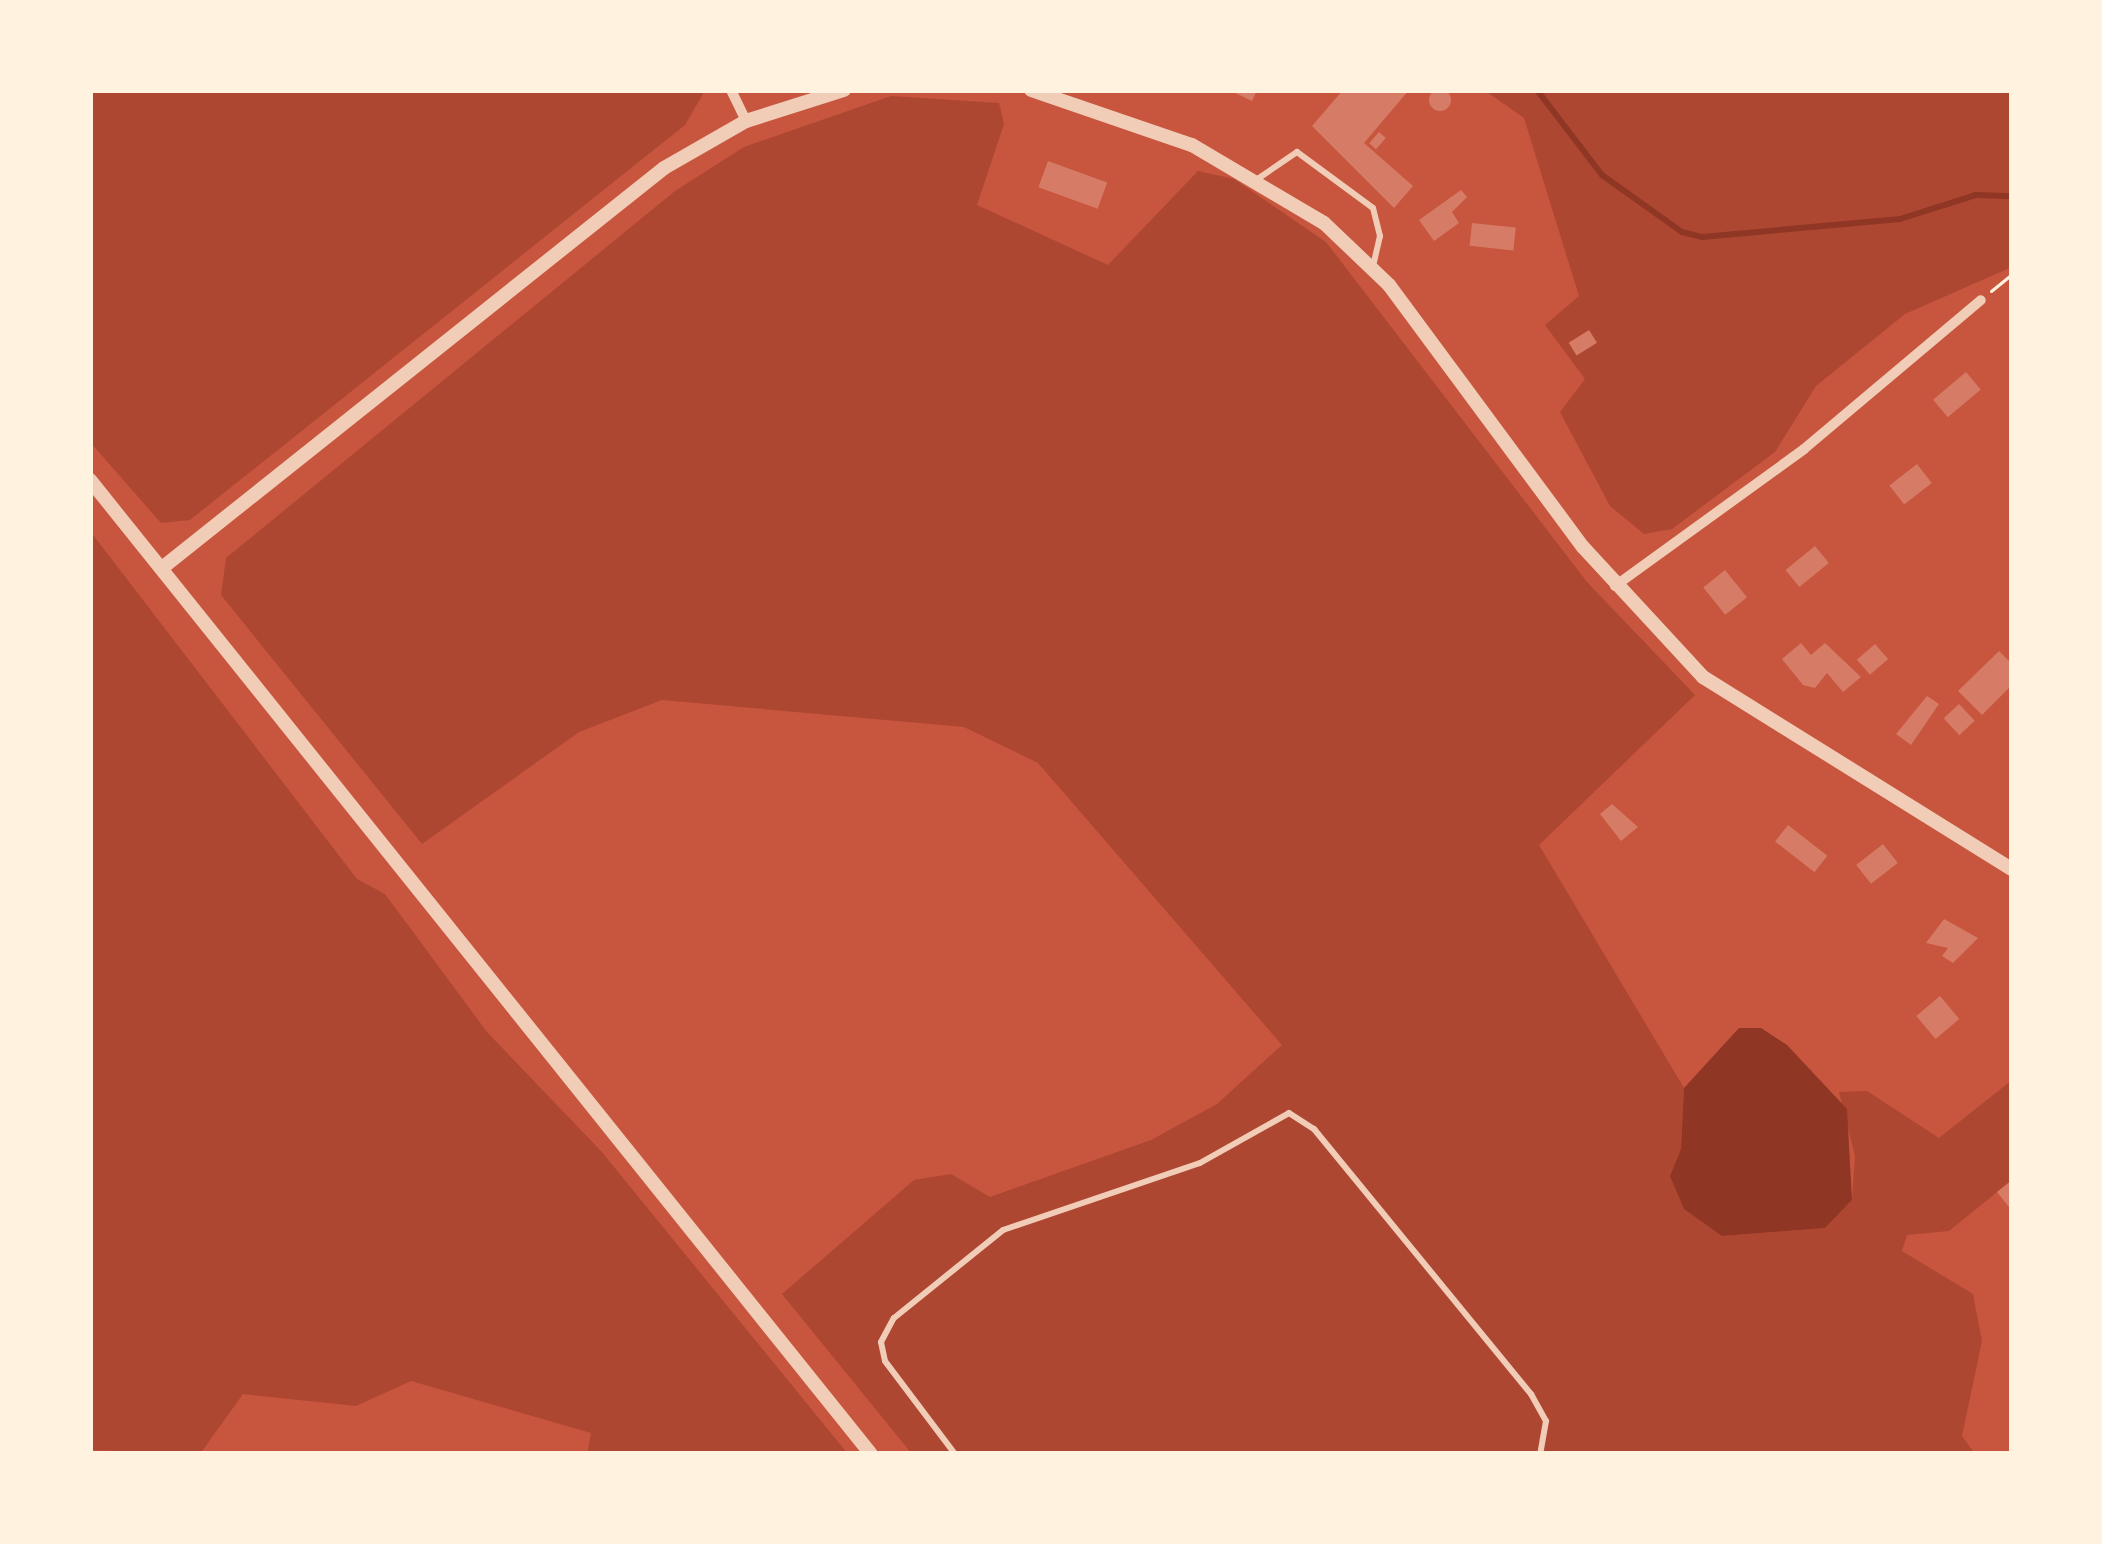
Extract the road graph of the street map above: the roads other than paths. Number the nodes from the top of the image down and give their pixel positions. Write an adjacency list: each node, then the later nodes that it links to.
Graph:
1 (731, 90): 4 (street)
2 (844, 90): 4 (street)
3 (1031, 90): 5 (street)
4 (746, 121): 9 (street)
5 (1259, 178): 6 (street); 6 (lane)
6 (1373, 266): 10 (street)
7 (1981, 300): 10 (street)
8 (90, 480): 9 (street)
9 (163, 568): 12 (street)
10 (1616, 586): 11 (street)
11 (2012, 868)
12 (871, 1454)
13 (956, 1454): 14 (lane)
14 (1540, 1454)

